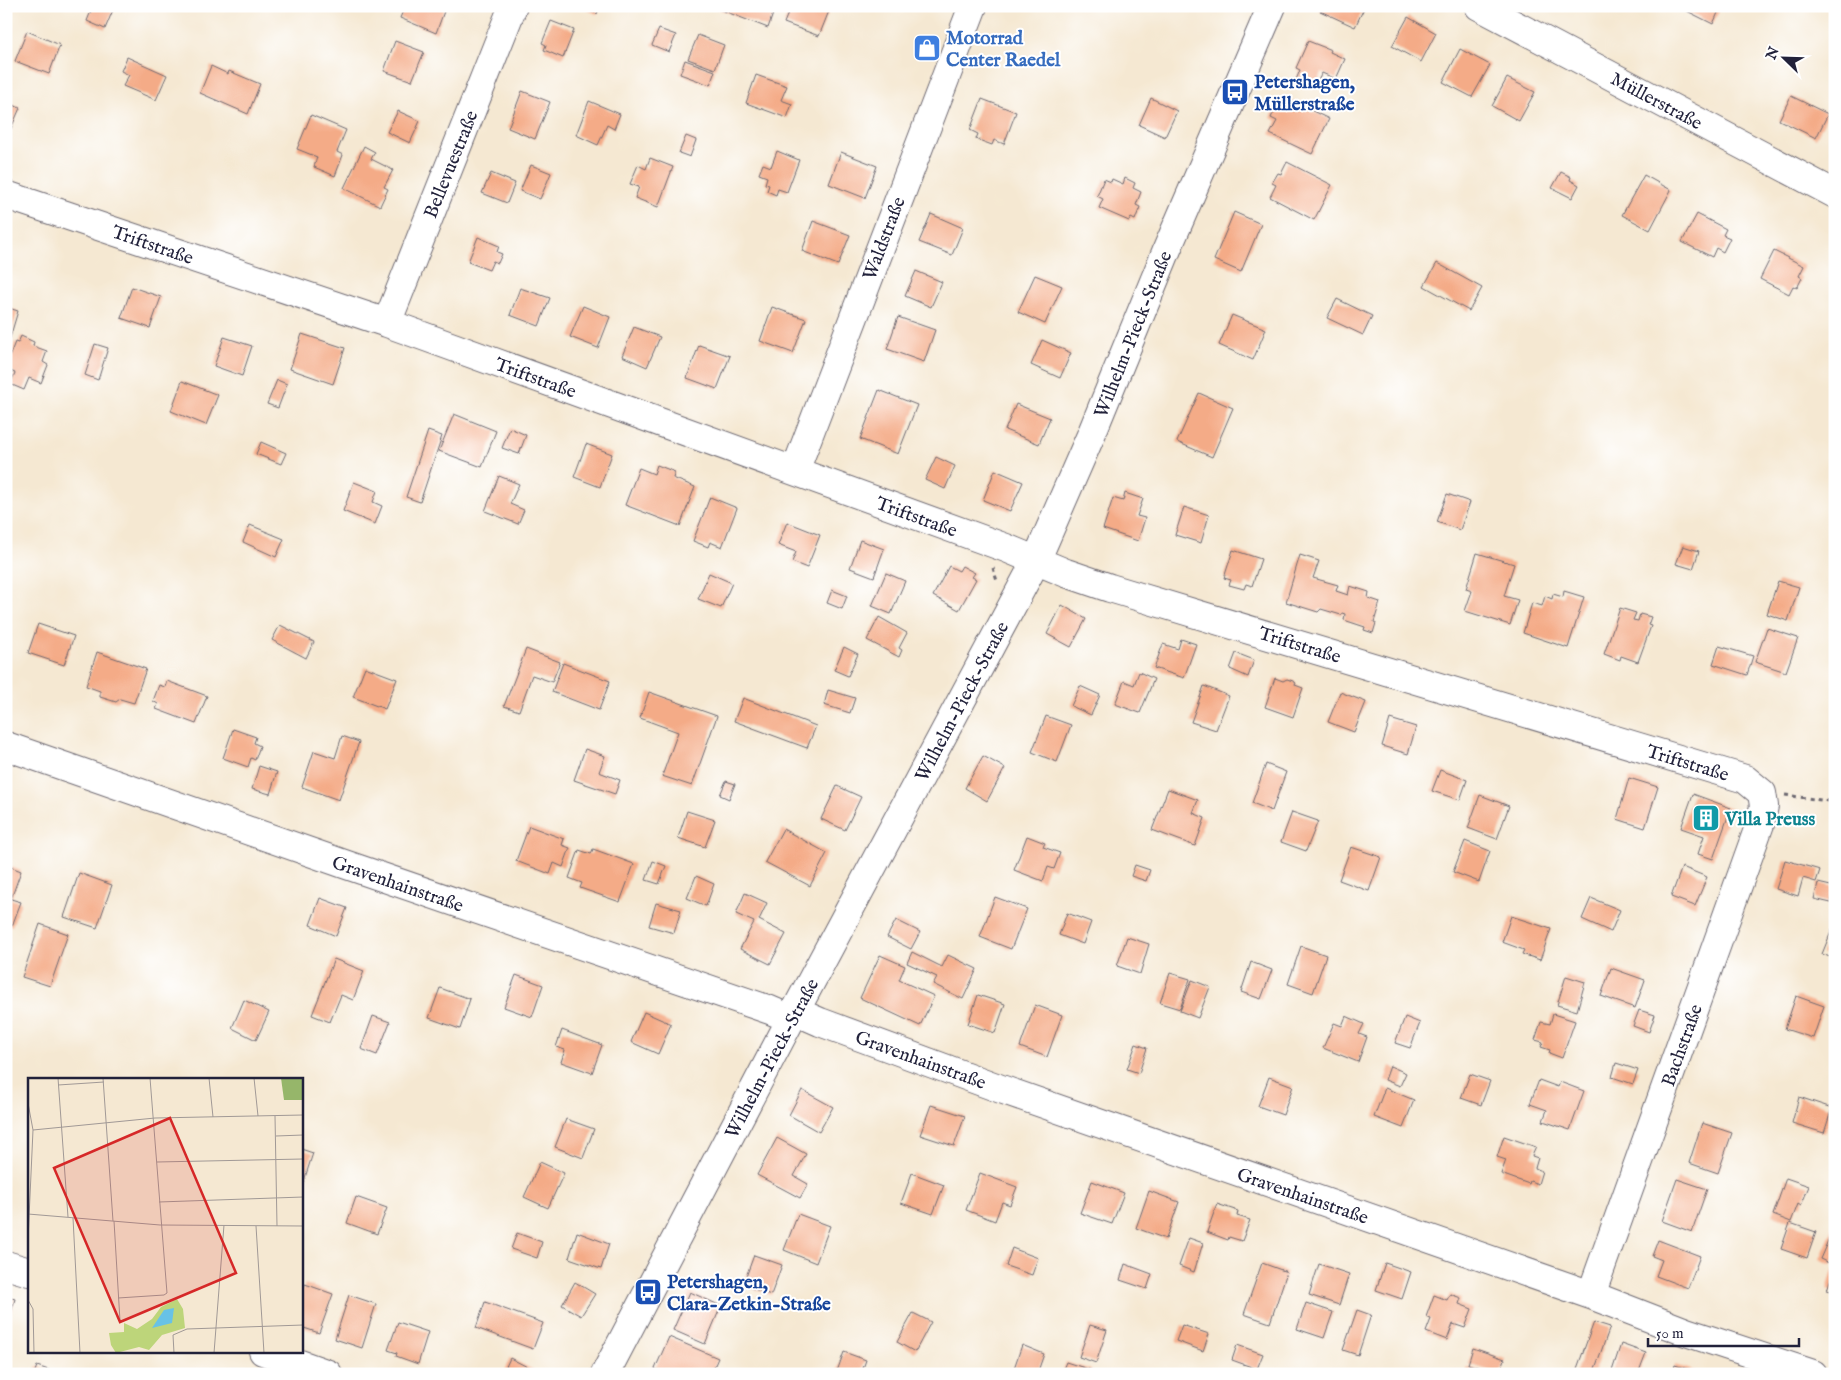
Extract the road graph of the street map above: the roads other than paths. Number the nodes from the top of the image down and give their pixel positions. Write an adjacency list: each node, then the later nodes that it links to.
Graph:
1 (513, 6): 7 (street, Bellevuestraße)
2 (973, 6): 8 (street, Waldstraße)
3 (1272, 6): 9 (street, Wilhelm-Pieck-Straße)
4 (1479, 6): 5 (street, Müllerstraße)
5 (1835, 194)
6 (6, 195): 7 (street, Triftstraße)
7 (387, 322): 8 (street, Triftstraße)
8 (795, 471): 9 (street, Triftstraße)
9 (1036, 561): 11 (street, Triftstraße); 12 (street, Wilhelm-Pieck-Straße)
10 (6, 746): 12 (street, Gravenhainstraße)
11 (1762, 793): 15 (street, Bachstraße)
12 (793, 1015): 15 (street, Gravenhainstraße); 18 (street, Wilhelm-Pieck-Straße)
13 (6, 1265): 14 (street)
14 (28, 1272)
15 (1591, 1295): 19 (street, Gravenhainstraße)
16 (266, 1352): 17 (street)
17 (328, 1374)
18 (605, 1374)
19 (1813, 1374)

